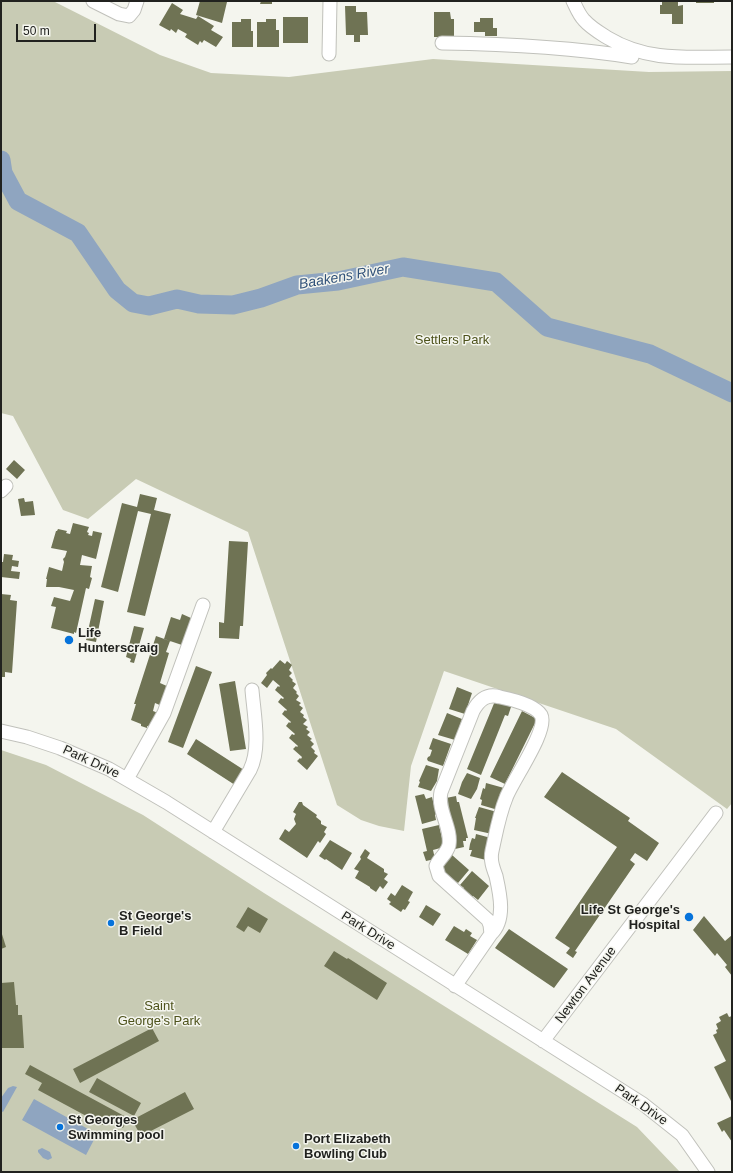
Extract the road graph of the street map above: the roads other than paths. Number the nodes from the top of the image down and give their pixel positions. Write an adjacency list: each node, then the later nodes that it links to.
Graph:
1 (93, 1): 2 (street)
2 (137, 1)
3 (330, 1): 7 (street)
4 (573, 1): 6 (street)
5 (442, 42): 6 (street)
6 (632, 50): 8 (street)
7 (329, 54)
8 (732, 57)
9 (203, 605): 12 (street)
10 (252, 690): 14 (street)
11 (1, 731): 12 (street, Park Drive)
12 (127, 779): 14 (street, Park Drive)
13 (716, 813): 17 (street, Newton Avenue)
14 (213, 832): 16 (street, Park Drive)
15 (491, 934): 15 (street); 16 (street)
16 (455, 986): 17 (street, Park Drive)
17 (543, 1041): 18 (street, Park Drive)
18 (708, 1172)

